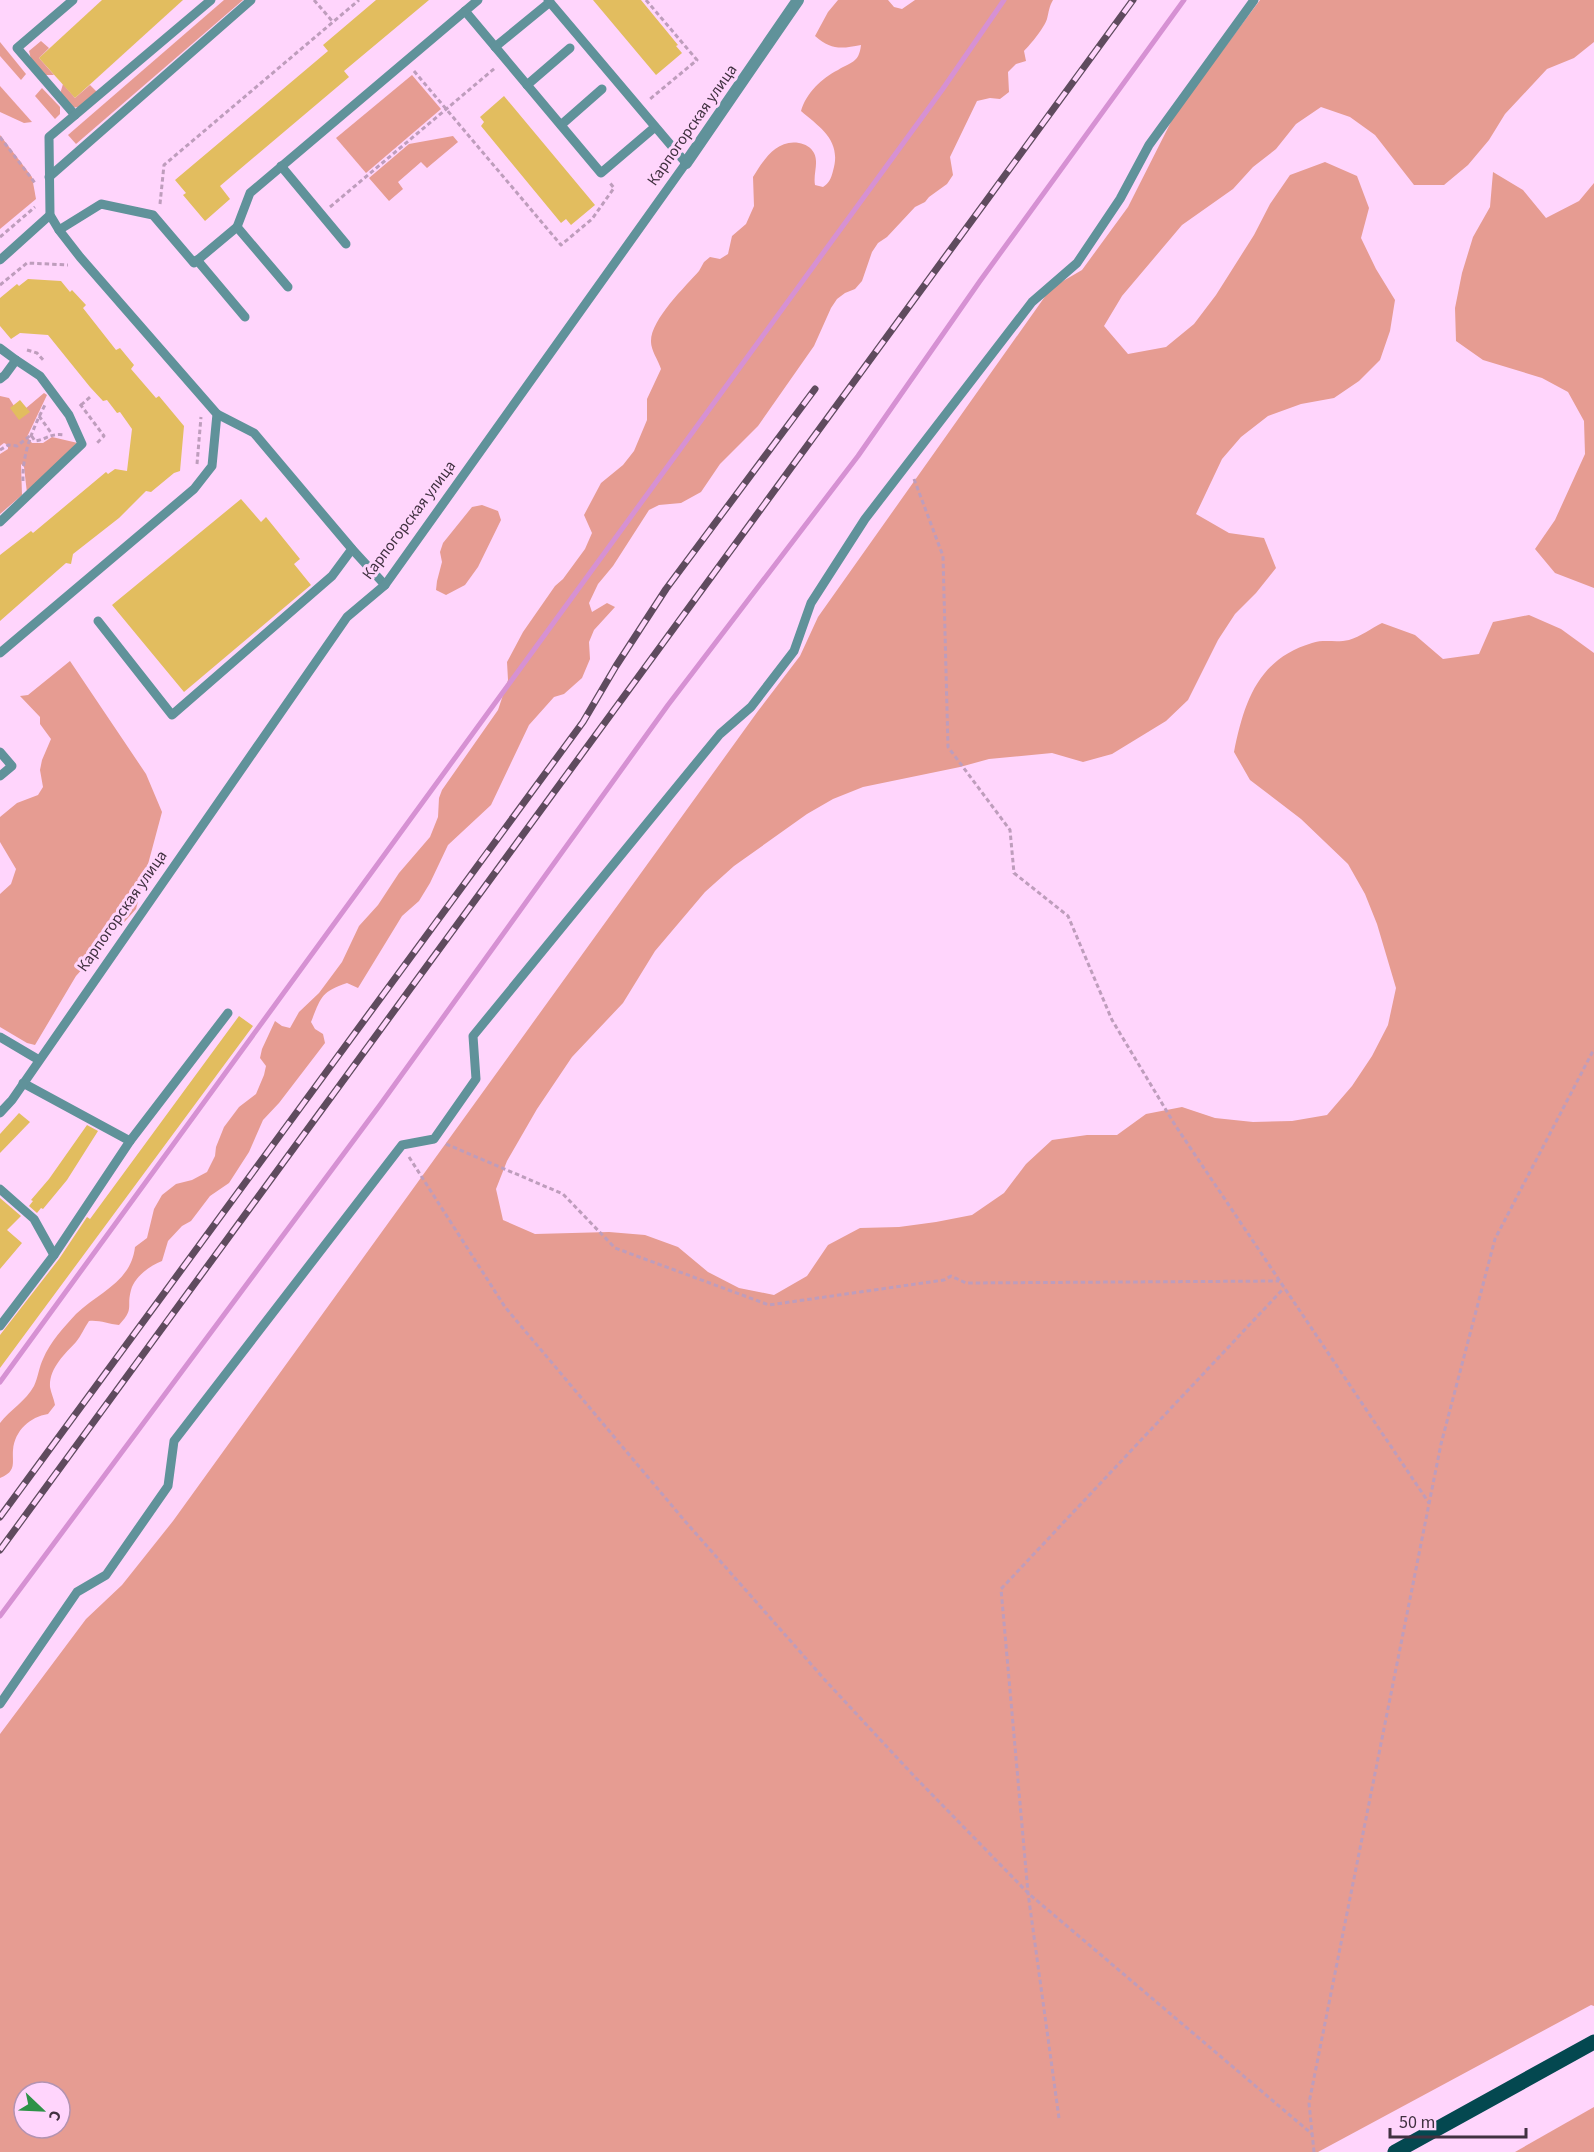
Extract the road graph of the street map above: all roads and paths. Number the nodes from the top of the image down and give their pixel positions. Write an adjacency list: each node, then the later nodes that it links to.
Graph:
1 (73, 0): 21 (lane)
2 (211, 0): 21 (lane)
3 (251, 0): 28 (lane)
4 (314, 0): 12 (path)
5 (359, 0): 12 (path)
6 (478, 0): 11 (lane)
7 (646, 0): 19 (path)
8 (798, 0): 25 (street, Карпогорская улица)
9 (1254, 0): 56 (lane)
10 (549, 1): 13 (lane); 19 (lane)
11 (465, 11): 13 (lane); 16 (lane)
12 (333, 22): 32 (path)
13 (495, 47): 15 (lane)
14 (570, 48): 17 (lane)
15 (506, 59): 17 (lane); 20 (path)
16 (406, 61): 20 (path); 26 (lane)
17 (527, 85): 22 (lane)
18 (602, 89): 22 (lane)
19 (639, 108): 23 (lane)
20 (447, 109): 27 (path); 31 (path)
21 (75, 115): 28 (lane)
22 (561, 125): 27 (lane)
23 (655, 127): 25 (lane); 27 (lane)
24 (0, 137): 29 (path)
25 (686, 164): 61 (lane, Карпогорская улица)
26 (281, 166): 31 (lane); 33 (lane)
27 (601, 172)
28 (50, 177): 29 (lane)
29 (48, 201): 30 (lane); 35 (path)
30 (50, 215): 34 (lane); 37 (lane)
31 (322, 215): 36 (lane)
32 (159, 222): 34 (lane); 38 (lane)
33 (237, 227): 38 (lane); 41 (lane)
34 (59, 230): 50 (lane)
35 (0, 237)
36 (346, 244)
37 (0, 260)
38 (197, 260): 42 (lane)
39 (73, 265): 40 (path)
40 (0, 285)
41 (288, 287)
42 (245, 317)
43 (0, 348): 44 (lane)
44 (16, 360): 45 (lane); 46 (lane)
45 (40, 376): 51 (path); 54 (lane)
46 (0, 379)
47 (90, 397): 48 (path)
48 (81, 405)
49 (201, 414): 57 (path)
50 (217, 414): 60 (lane); 63 (lane)
51 (39, 416): 52 (path); 53 (path)
52 (52, 434): 53 (path); 54 (path)
53 (32, 435): 55 (path); 58 (path)
54 (78, 437): 59 (lane)
55 (0, 450)
56 (908, 463): 72 (lane); 77 (path)
57 (196, 465)
58 (24, 489)
59 (0, 522)
60 (352, 549): 61 (lane); 62 (lane)
61 (386, 585): 69 (lane, Карпогорская улица)
62 (98, 621)
63 (0, 654)
64 (0, 752): 65 (lane)
65 (0, 776)
66 (228, 1012): 73 (lane)
67 (0, 1037): 69 (lane)
68 (1594, 1049): 80 (path)
69 (39, 1060): 70 (lane, Карпогорская улица)
70 (23, 1083): 71 (lane, Карпогорская улица); 73 (lane)
71 (0, 1113)
72 (434, 1139): 74 (lane); 77 (path)
73 (130, 1141): 76 (lane)
74 (402, 1145): 81 (lane); 82 (path)
75 (0, 1190): 76 (lane)
76 (54, 1255): 79 (lane)
77 (1279, 1281): 78 (path)
78 (1284, 1288): 80 (path); 82 (path)
79 (0, 1326)
80 (1429, 1503): 85 (path)
81 (0, 1704)
82 (1028, 1893): 84 (path); 85 (path)
83 (1594, 2042): 87 (main road)
84 (1059, 2118)
85 (1312, 2134): 86 (path)
86 (1314, 2152)
87 (1395, 2152)

